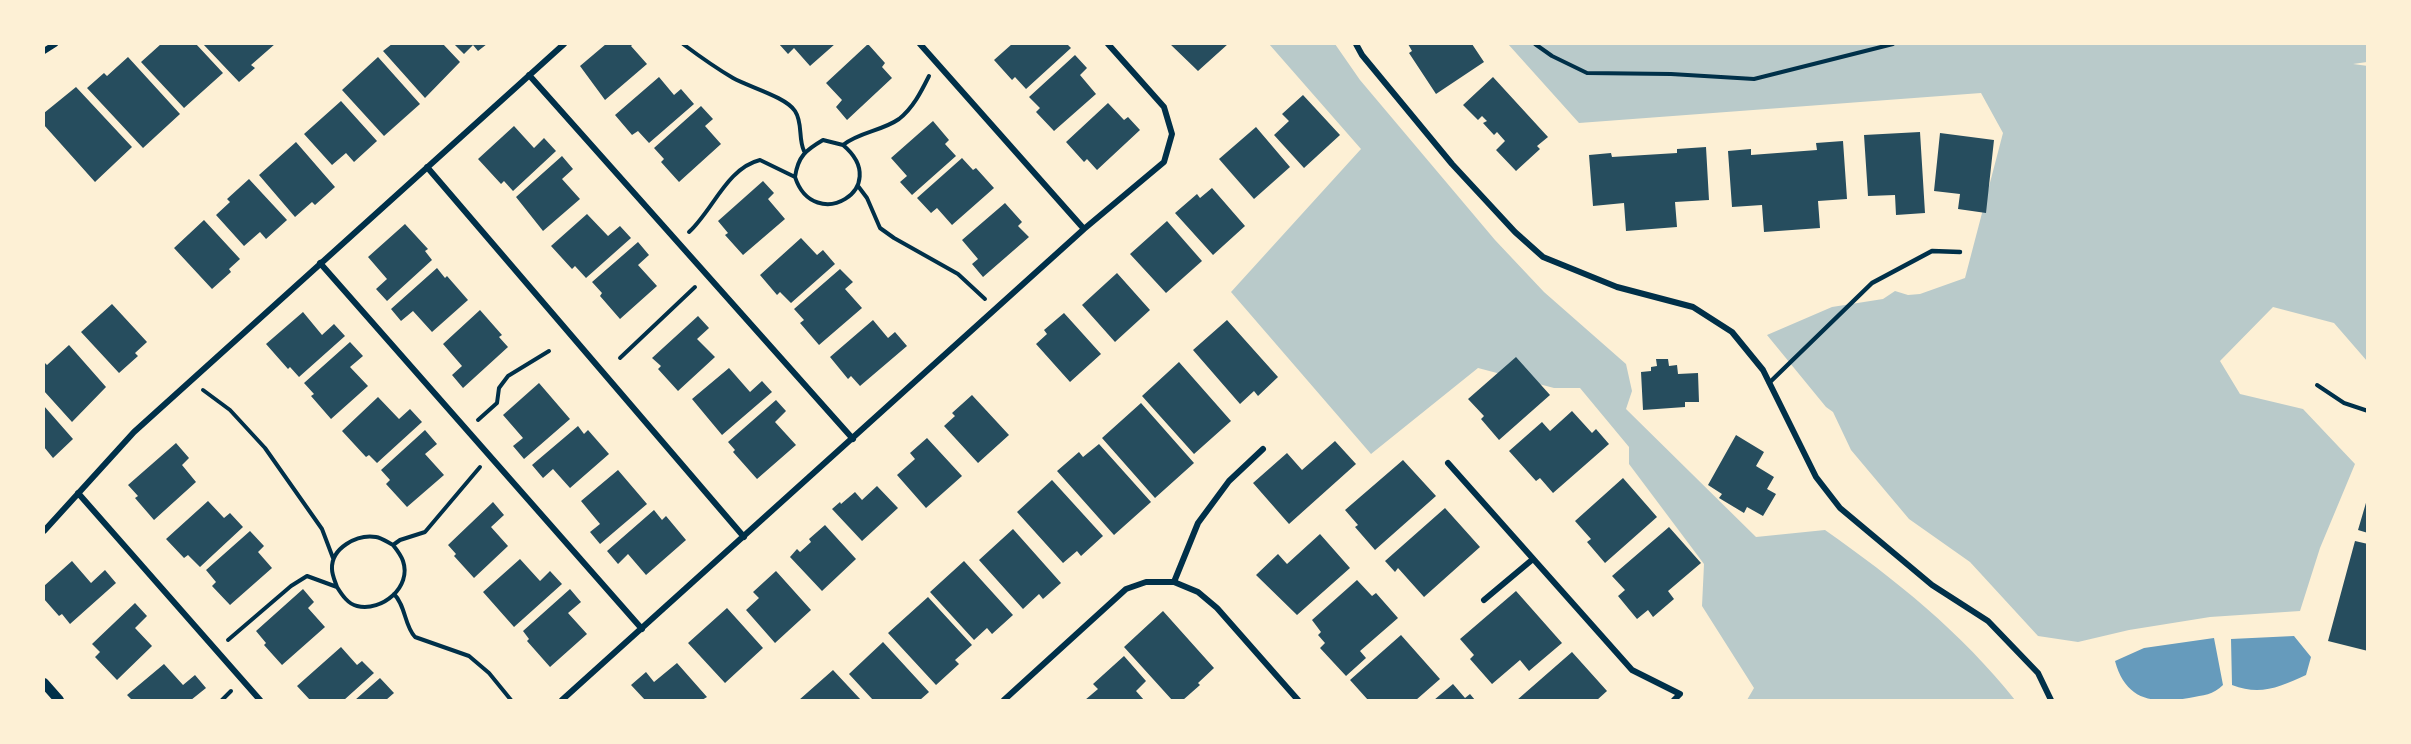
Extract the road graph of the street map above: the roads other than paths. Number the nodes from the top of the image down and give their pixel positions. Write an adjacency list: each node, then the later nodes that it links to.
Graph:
1 (55, 44): 6 (street)
2 (564, 44): 7 (street)
3 (920, 44): 9 (street)
4 (1108, 44): 9 (street)
5 (1356, 44): 12 (street)
6 (44, 51)
7 (529, 75): 8 (street); 13 (street)
8 (427, 167): 11 (street); 18 (street)
9 (1084, 229): 13 (street)
10 (1960, 252): 12 (lane)
11 (320, 263): 16 (street); 22 (street)
12 (1769, 383): 30 (street)
13 (853, 439): 18 (street)
14 (1263, 449): 20 (street)
15 (1448, 463): 19 (street)
16 (78, 493): 17 (street); 25 (street)
17 (44, 531)
18 (744, 537): 22 (street)
19 (1533, 559): 21 (street); 29 (street)
20 (1174, 582): 27 (street); 28 (street)
21 (1484, 600)
22 (642, 629): 26 (street)
23 (44, 683): 24 (street)
24 (58, 700)
25 (260, 700)
26 (562, 700)
27 (1004, 700)
28 (1298, 700)
29 (1674, 700)
30 (2050, 700)

